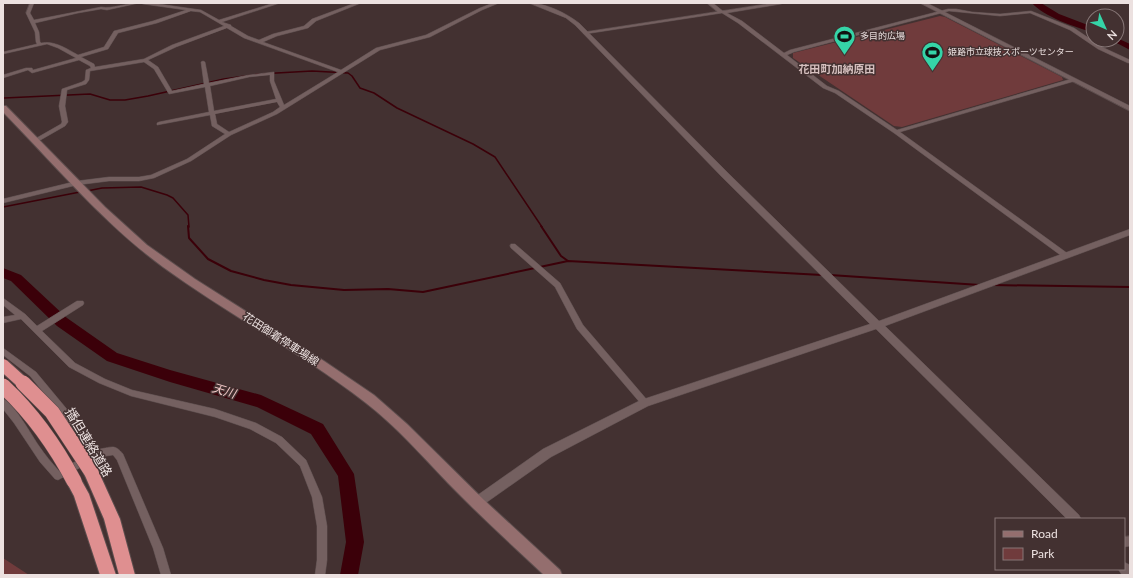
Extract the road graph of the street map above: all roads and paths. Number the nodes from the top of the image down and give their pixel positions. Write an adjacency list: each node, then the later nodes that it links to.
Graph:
1 (32, 3): 17 (street)
2 (137, 3): 17 (street)
3 (143, 3): 12 (street)
4 (183, 3): 12 (street)
5 (278, 3): 16 (street)
6 (359, 3): 20 (street)
7 (493, 3): 29 (street)
8 (532, 3): 19 (street)
9 (710, 3): 14 (street)
10 (781, 3): 14 (street)
11 (923, 3): 15 (street)
12 (178, 7): 13 (street)
13 (190, 10): 16 (street); 24 (street)
14 (722, 12): 19 (street); 23 (street)
15 (941, 12): 23 (street); 27 (street); 31 (street)
16 (220, 21): 18 (street)
17 (32, 22): 21 (street)
18 (229, 26): 20 (street); 25 (street)
19 (585, 33): 51 (street)
20 (259, 42): 29 (street)
21 (41, 45): 22 (street); 24 (street)
22 (3, 52)
23 (784, 55): 39 (street)
24 (79, 58): 28 (street); 30 (street)
25 (145, 60): 28 (street); 32 (street)
26 (203, 62): 32 (street)
27 (1130, 62)
28 (93, 68): 41 (street)
29 (340, 71): 34 (street)
30 (3, 77)
31 (1073, 80): 36 (street); 39 (street)
32 (208, 85): 33 (street); 37 (street)
33 (279, 100): 34 (street); 37 (street)
34 (284, 107): 40 (street)
35 (3, 108): 41 (main road, 花田御着停車場線)
36 (1130, 109)
37 (212, 113): 38 (street); 40 (street)
38 (159, 124)
39 (896, 132): 46 (street)
40 (229, 134): 42 (street)
41 (35, 141): 42 (main road, 花田御着停車場線)
42 (81, 188): 43 (street); 59 (main road, 花田御着停車場線)
43 (3, 201)
44 (1130, 232): 46 (street)
45 (513, 246): 57 (street)
46 (1065, 255): 51 (street)
47 (3, 301): 49 (street)
48 (80, 303): 52 (street)
49 (22, 316): 50 (street); 52 (street)
50 (3, 320)
51 (878, 325): 57 (street); 60 (street)
52 (37, 330): 64 (street)
53 (3, 351): 58 (street)
54 (3, 366): 62 (highway, 播但連絡道路, bridge)
55 (3, 386): 61 (highway, bridge)
56 (3, 403): 58 (street)
57 (645, 403): 59 (street)
58 (98, 453): 63 (street)
59 (476, 503): 65 (main road, 花田御着停車場線)
60 (1074, 518)
61 (108, 575)
62 (127, 575)
63 (166, 575)
64 (320, 575)
65 (555, 575)

